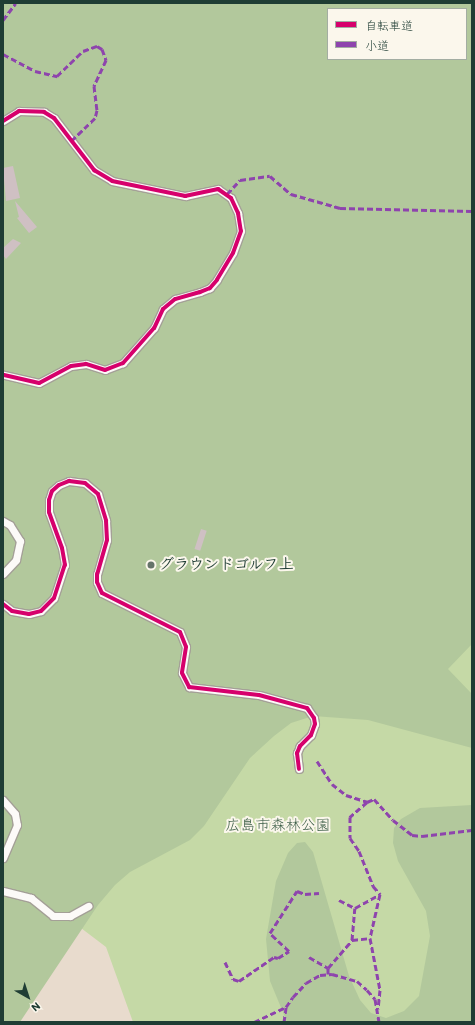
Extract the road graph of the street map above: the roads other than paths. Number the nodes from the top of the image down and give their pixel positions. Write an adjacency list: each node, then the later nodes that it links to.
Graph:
1 (3, 121): 2 (street)
2 (3, 376)
3 (3, 521): 4 (street)
4 (3, 574)
5 (3, 604): 6 (street)
6 (299, 769)
7 (3, 800): 8 (street)
8 (3, 858)
9 (3, 891): 10 (street)
10 (88, 906)

